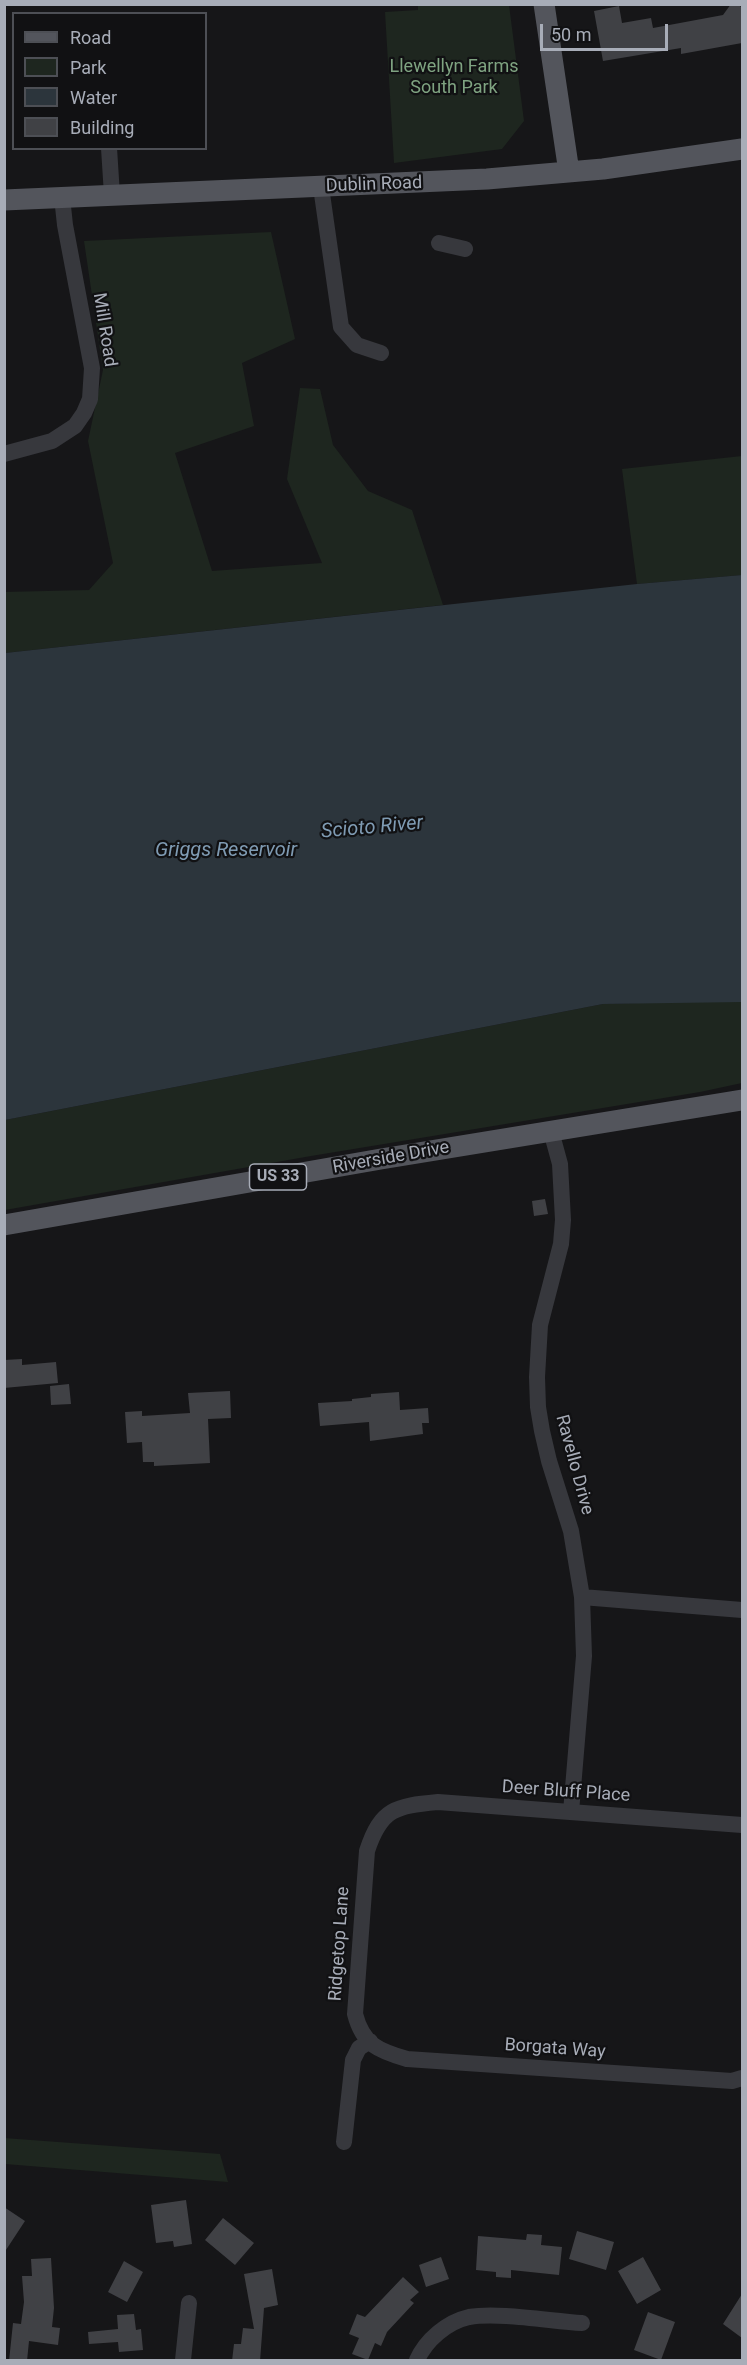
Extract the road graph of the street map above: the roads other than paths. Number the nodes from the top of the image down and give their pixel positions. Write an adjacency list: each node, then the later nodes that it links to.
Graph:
1 (544, 4): 4 (main road)
2 (742, 149): 4 (main road, Dublin Road)
3 (109, 150): 6 (street)
4 (569, 172): 5 (main road, Dublin Road)
5 (321, 187): 6 (main road, Dublin Road); 11 (street)
6 (112, 195): 7 (main road, Dublin Road)
7 (62, 197): 8 (main road, Dublin Road); 12 (street, Mill Road)
8 (4, 200)
9 (440, 243): 10 (street)
10 (465, 249)
11 (381, 354)
12 (4, 454)
13 (742, 1100): 14 (main road, Riverside Drive / US 33)
14 (551, 1131): 15 (main road, Riverside Drive / US 33); 16 (street, Ravello Drive)
15 (4, 1225)
16 (582, 1597): 17 (street); 18 (street, Ravello Drive)
17 (742, 1610)
18 (571, 1812): 19 (street, Deer Bluff Place); 20 (street, Deer Bluff Place)
19 (388, 1813): 21 (street, Ridgetop Lane)
20 (742, 1825)
21 (370, 2041): 22 (street, Borgata Way); 23 (street)
22 (742, 2078)
23 (344, 2142)
24 (189, 2303): 26 (street)
25 (582, 2323): 27 (street)
26 (183, 2361)
27 (417, 2361)

